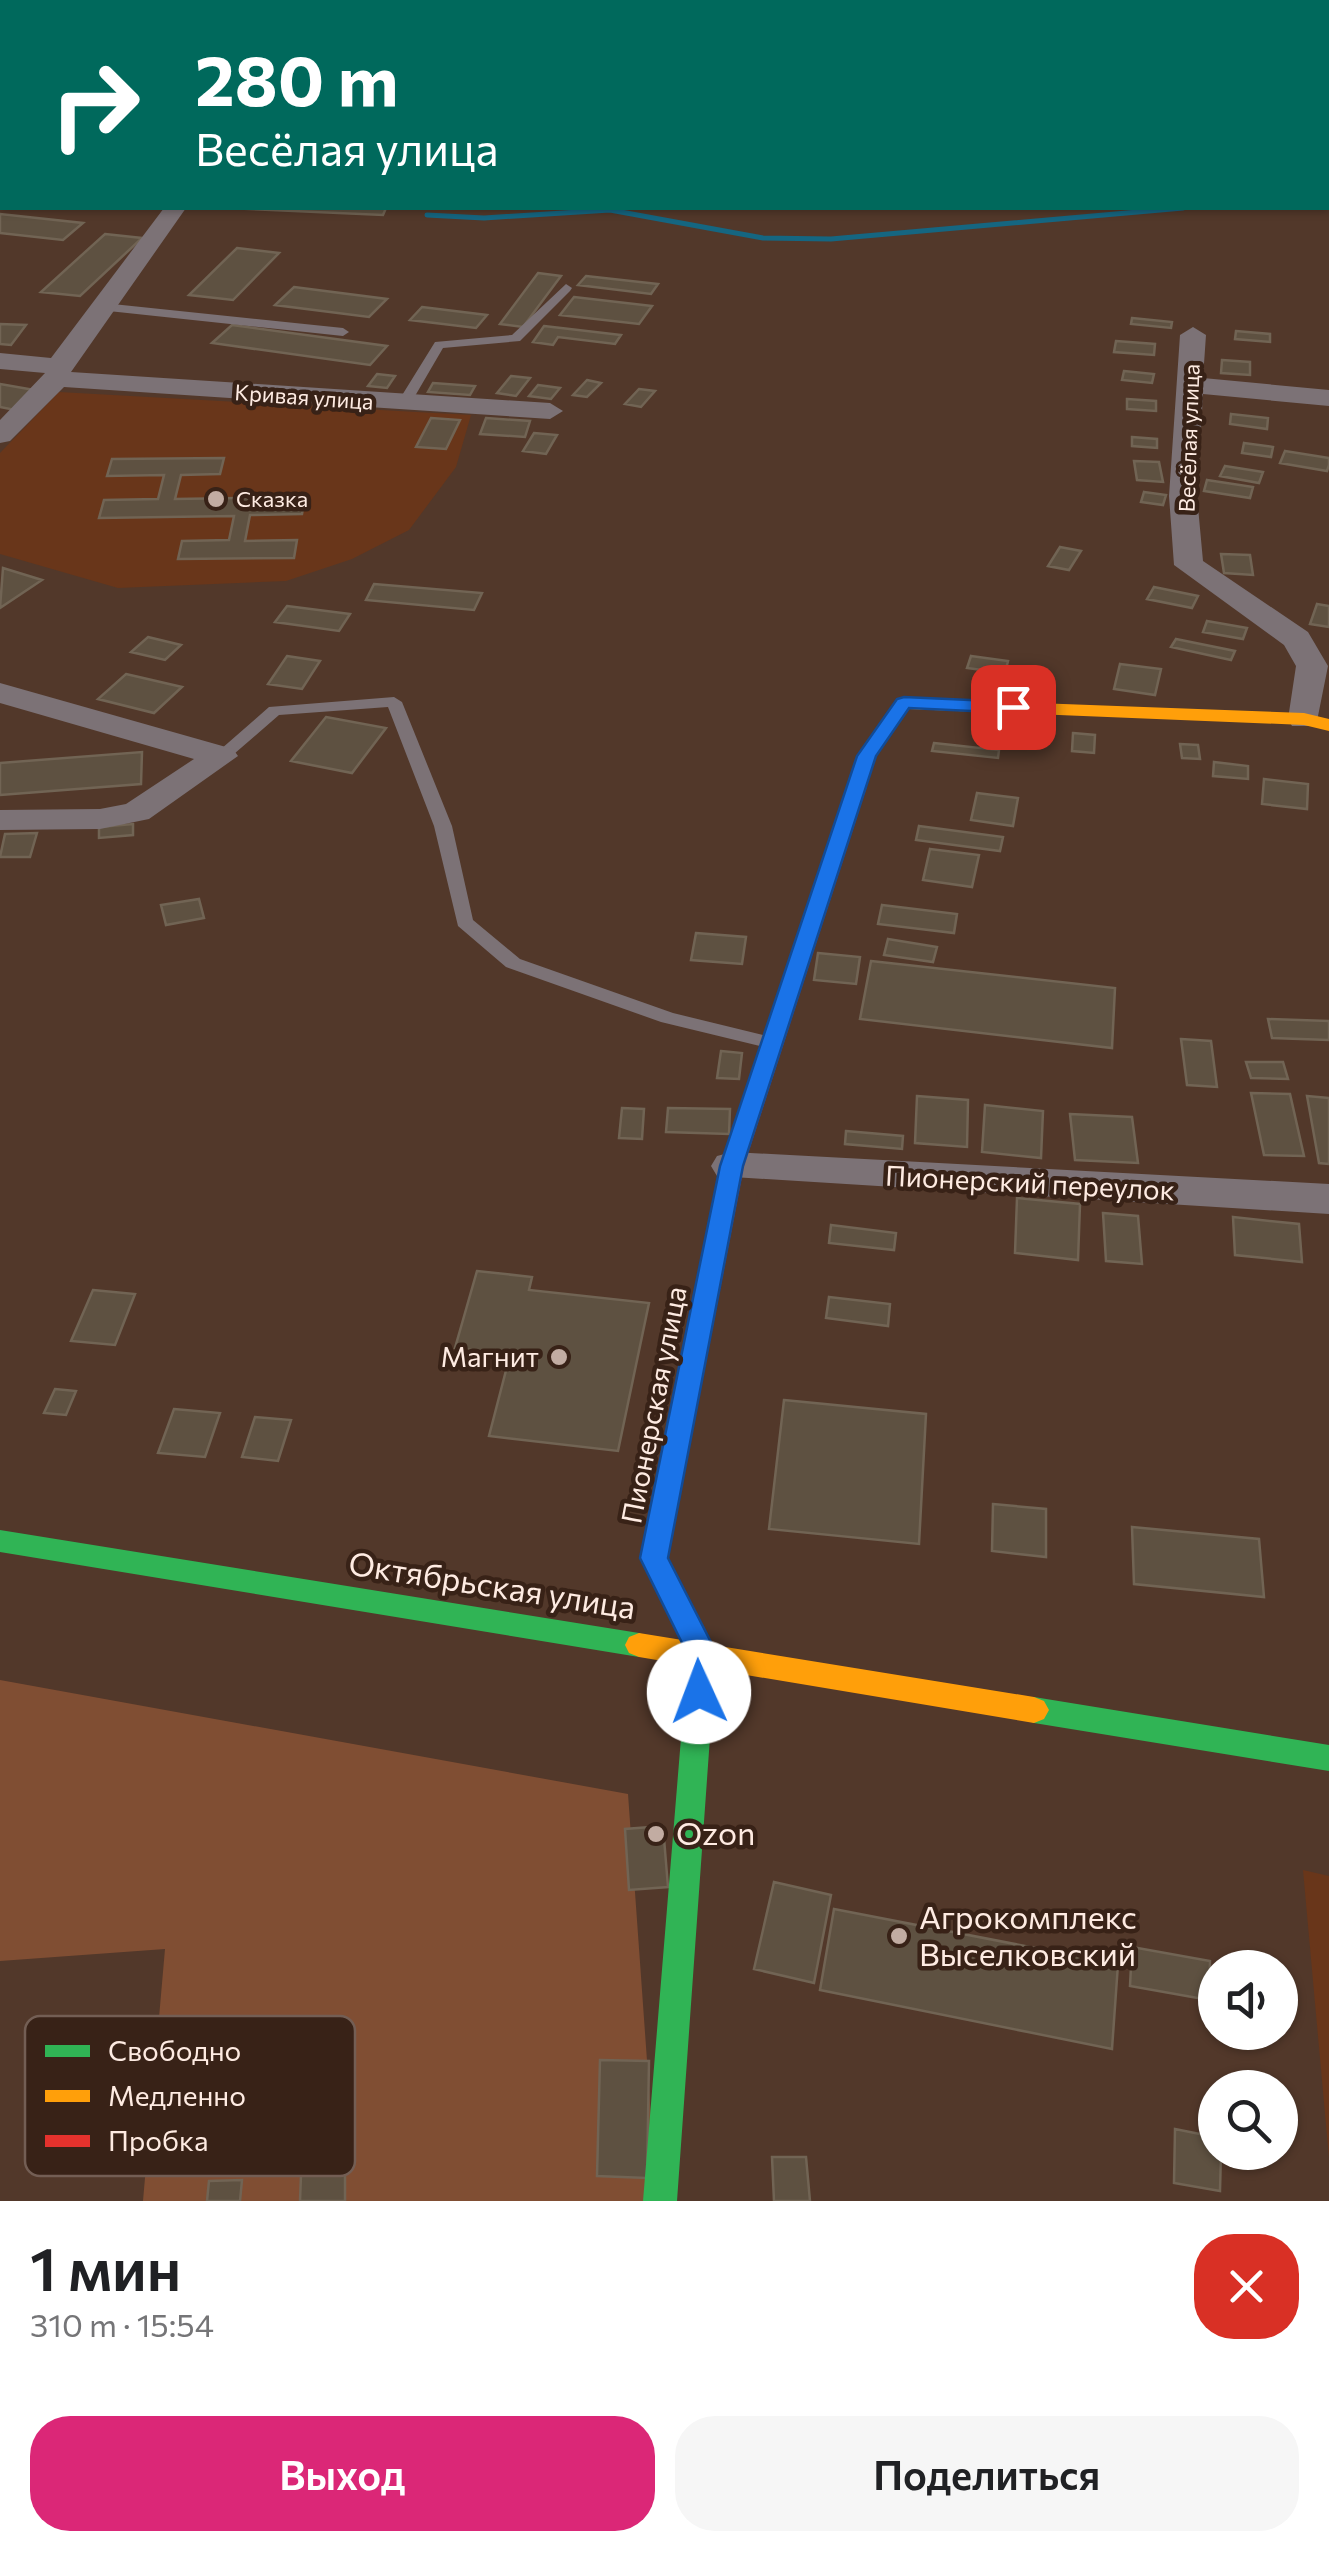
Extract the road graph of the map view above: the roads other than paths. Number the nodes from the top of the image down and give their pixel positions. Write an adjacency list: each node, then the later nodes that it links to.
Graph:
1 (173, 210): 3 (street)
2 (566, 288): 10 (lane)
3 (103, 308): 4 (lane); 7 (street)
4 (343, 332)
5 (1193, 335): 8 (street, Весёлая улица)
6 (0, 361): 7 (street, Кривая улица)
7 (58, 373): 10 (street, Кривая улица); 12 (street)
8 (1192, 385): 9 (street); 13 (street, Весёлая улица)
9 (1329, 398)
10 (403, 404): 11 (street, Кривая улица)
11 (550, 410)
12 (0, 435)
13 (1320, 668): 16 (street, Весёлая улица)
14 (0, 693): 17 (street)
15 (904, 703): 16 (street, Весёлая улица); 19 (street, Пионерская улица)
16 (1316, 722)
17 (220, 756): 18 (street); 19 (lane)
18 (0, 820)
19 (772, 1043): 20 (street, Пионерская улица)
20 (732, 1166): 21 (street, Пионерский переулок); 23 (street, Пионерская улица)
21 (1329, 1199)
22 (0, 1540): 23 (street, Октябрьская улица)
23 (702, 1652): 24 (street, Октябрьская улица); 25 (street)
24 (1329, 1758)
25 (660, 2201)

